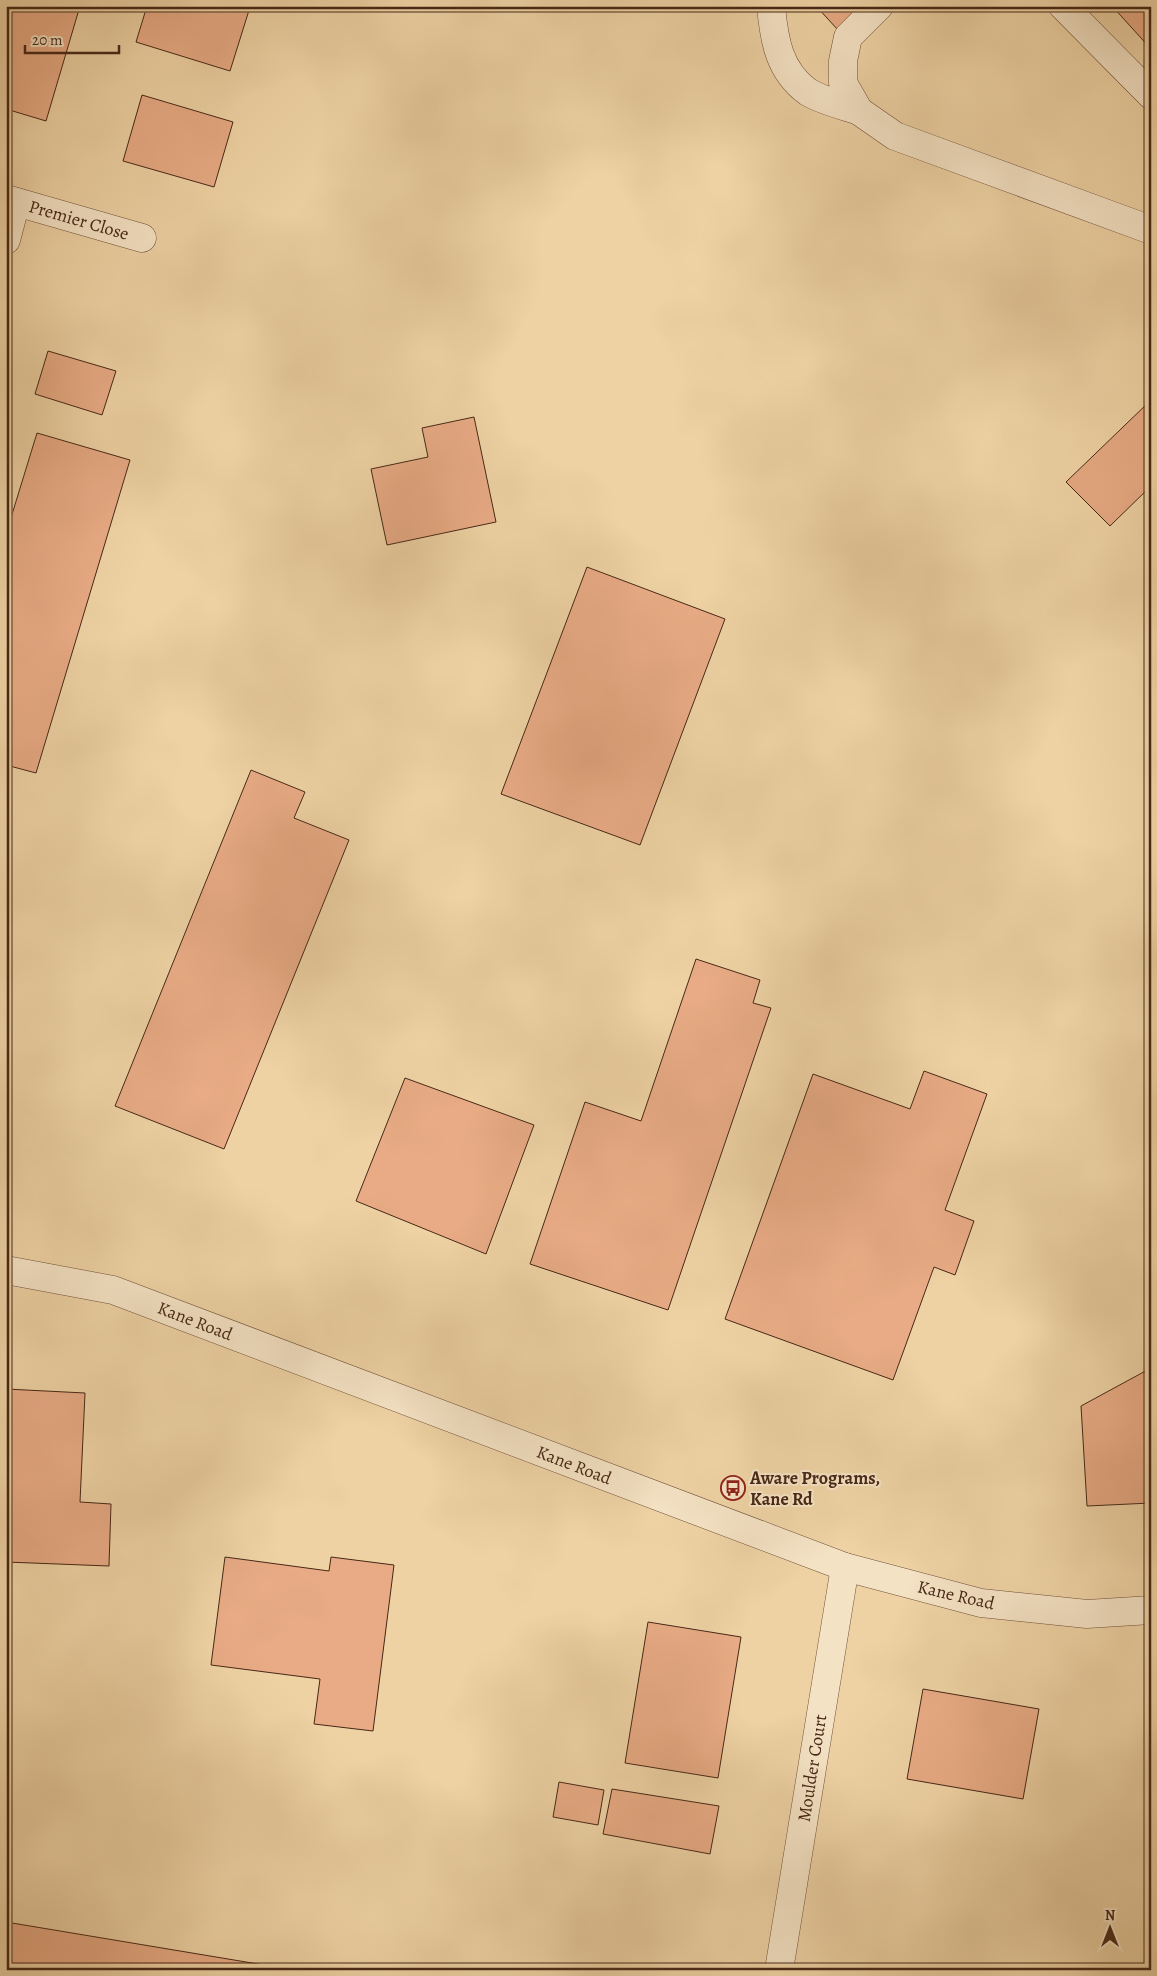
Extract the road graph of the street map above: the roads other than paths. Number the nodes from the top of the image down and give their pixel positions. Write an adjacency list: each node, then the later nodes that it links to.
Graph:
1 (771, 6): 5 (street)
2 (879, 6): 5 (street)
3 (1063, 6): 4 (street)
4 (1151, 95)
5 (859, 111): 7 (street)
6 (11, 200): 8 (street, Premier Close); 9 (street, Premier Close)
7 (1151, 230)
8 (142, 238)
9 (6, 240)
10 (6, 1270): 11 (street, Kane Road)
11 (845, 1567): 12 (street, Kane Road); 13 (street, Moulder Court)
12 (1151, 1610)
13 (779, 1970)

